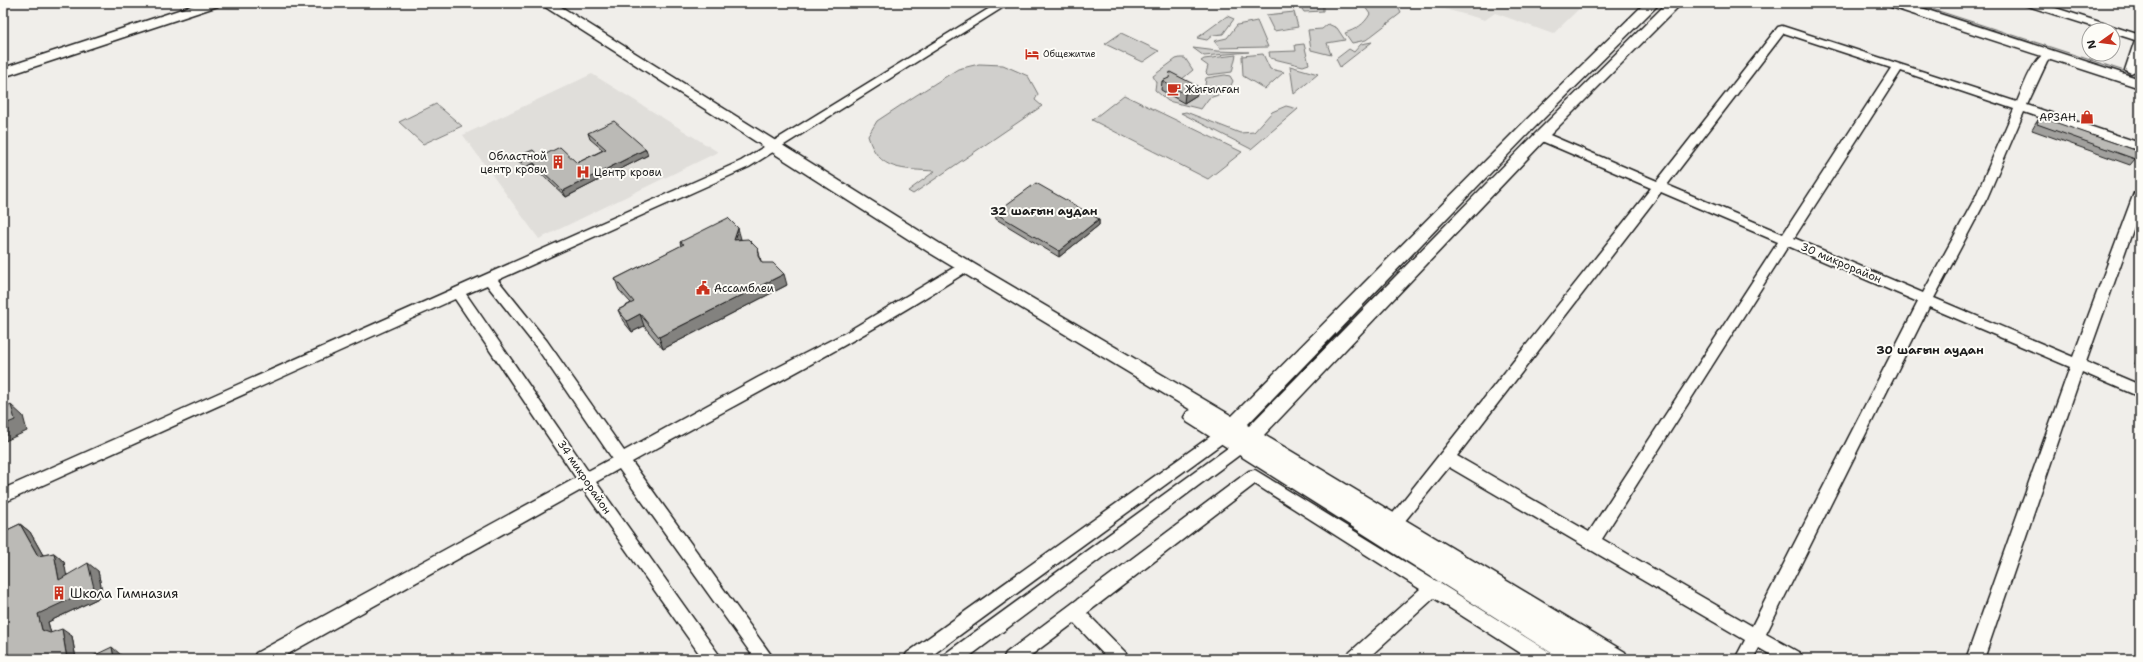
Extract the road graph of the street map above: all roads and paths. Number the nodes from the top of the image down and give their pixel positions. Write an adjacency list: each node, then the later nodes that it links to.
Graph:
1 (200, 3): 16 (main road)
2 (213, 3): 18 (main road)
3 (538, 3): 23 (main road)
4 (546, 3): 23 (main road)
5 (1005, 3): 23 (street)
6 (1017, 3): 23 (street)
7 (1653, 3): 33 (main road)
8 (1675, 3): 21 (main road)
9 (1893, 3): 14 (main road)
10 (1923, 3): 17 (main road)
11 (2029, 3): 12 (street)
12 (2140, 38)
13 (2140, 41): 17 (street)
14 (2050, 54): 19 (main road); 20 (street)
15 (1898, 66): 20 (street); 24 (street); 26 (street)
16 (3, 68)
17 (2136, 71)
18 (3, 73)
19 (2140, 84)
20 (2020, 107): 22 (street); 30 (street)
21 (1541, 136): 24 (street, 30 микрорайон); 34 (main road)
22 (2140, 147)
23 (770, 151): 27 (main road); 28 (street); 33 (main road)
24 (1658, 187): 26 (street, 30 микрорайон); 35 (street)
25 (2140, 194): 31 (street)
26 (1784, 239): 30 (street, 30 микрорайон); 41 (street)
27 (958, 271): 33 (main road); 36 (street)
28 (490, 279): 29 (street); 36 (street)
29 (458, 293): 37 (street, 34 микрорайон); 39 (street)
30 (1926, 300): 31 (street, 30 микрорайон); 44 (street)
31 (2078, 364): 32 (street, 30 микрорайон); 58 (street)
32 (2140, 391)
33 (1229, 431): 34 (main road); 48 (street)
34 (1246, 442): 38 (main road); 40 (main road); 49 (street)
35 (1447, 458): 40 (street); 41 (street)
36 (622, 460): 37 (street); 47 (street)
37 (586, 480): 45 (street); 46 (street, 34 микрорайон)
38 (1301, 494): 42 (street); 43 (street); 54 (main road)
39 (3, 496)
40 (1394, 522): 55 (main road)
41 (1591, 542): 44 (street)
42 (1434, 587): 52 (street); 53 (street)
43 (1075, 612): 50 (street); 51 (street)
44 (1754, 636): 56 (street); 57 (street)
45 (262, 659)
46 (713, 659)
47 (765, 659)
48 (913, 659)
49 (952, 659)
50 (1012, 659)
51 (1120, 659)
52 (1355, 659)
53 (1544, 659)
54 (1581, 659)
55 (1617, 659)
56 (1744, 659)
57 (1794, 659)
58 (1975, 659)

